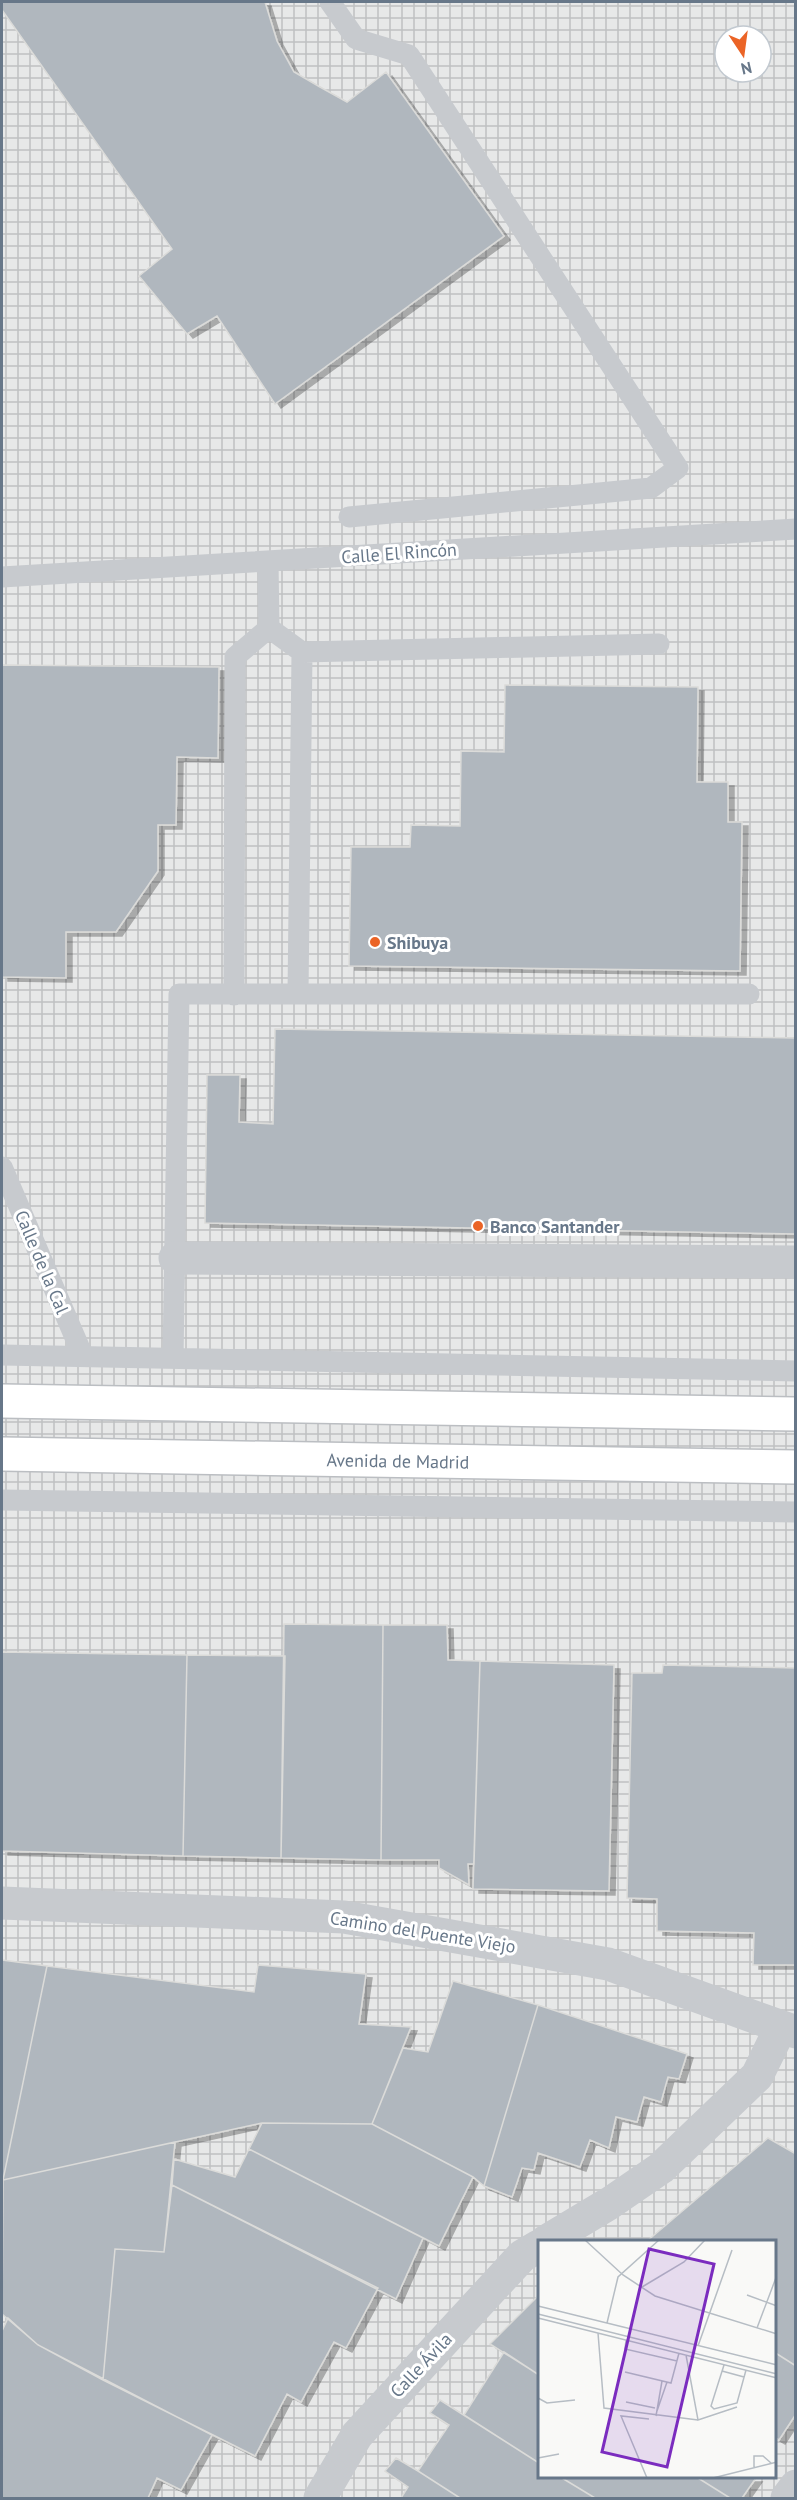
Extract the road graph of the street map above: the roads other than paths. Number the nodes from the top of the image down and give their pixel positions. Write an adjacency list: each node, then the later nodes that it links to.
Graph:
1 (330, 2): 2 (lane)
2 (349, 517)
3 (795, 529): 4 (lane, Calle El Rincón)
4 (268, 561): 5 (lane, Calle El Rincón); 6 (lane)
5 (2, 578)
6 (269, 628): 8 (lane); 11 (lane)
7 (659, 644): 8 (lane)
8 (302, 652): 9 (lane)
9 (298, 994): 10 (lane); 11 (lane)
10 (749, 994)
11 (234, 995): 13 (lane)
12 (2, 1167): 16 (lane, Calle de la Cal)
13 (175, 1258): 14 (street); 17 (lane)
14 (795, 1262)
15 (2, 1354): 16 (lane)
16 (83, 1356): 17 (lane)
17 (173, 1358): 18 (lane)
18 (795, 1371)
19 (2, 1401): 20 (highway)
20 (795, 1414)
21 (2, 1454): 22 (highway, Avenida de Madrid)
22 (795, 1467)
23 (2, 1500): 24 (lane)
24 (795, 1512)
25 (2, 1904): 26 (street, Camino del Puente Viejo)
26 (788, 2029): 27 (street)
27 (548, 2240)
28 (538, 2247): 30 (street, Calle Ávila)
29 (795, 2486): 31 (street)
30 (320, 2499)
31 (787, 2499)

